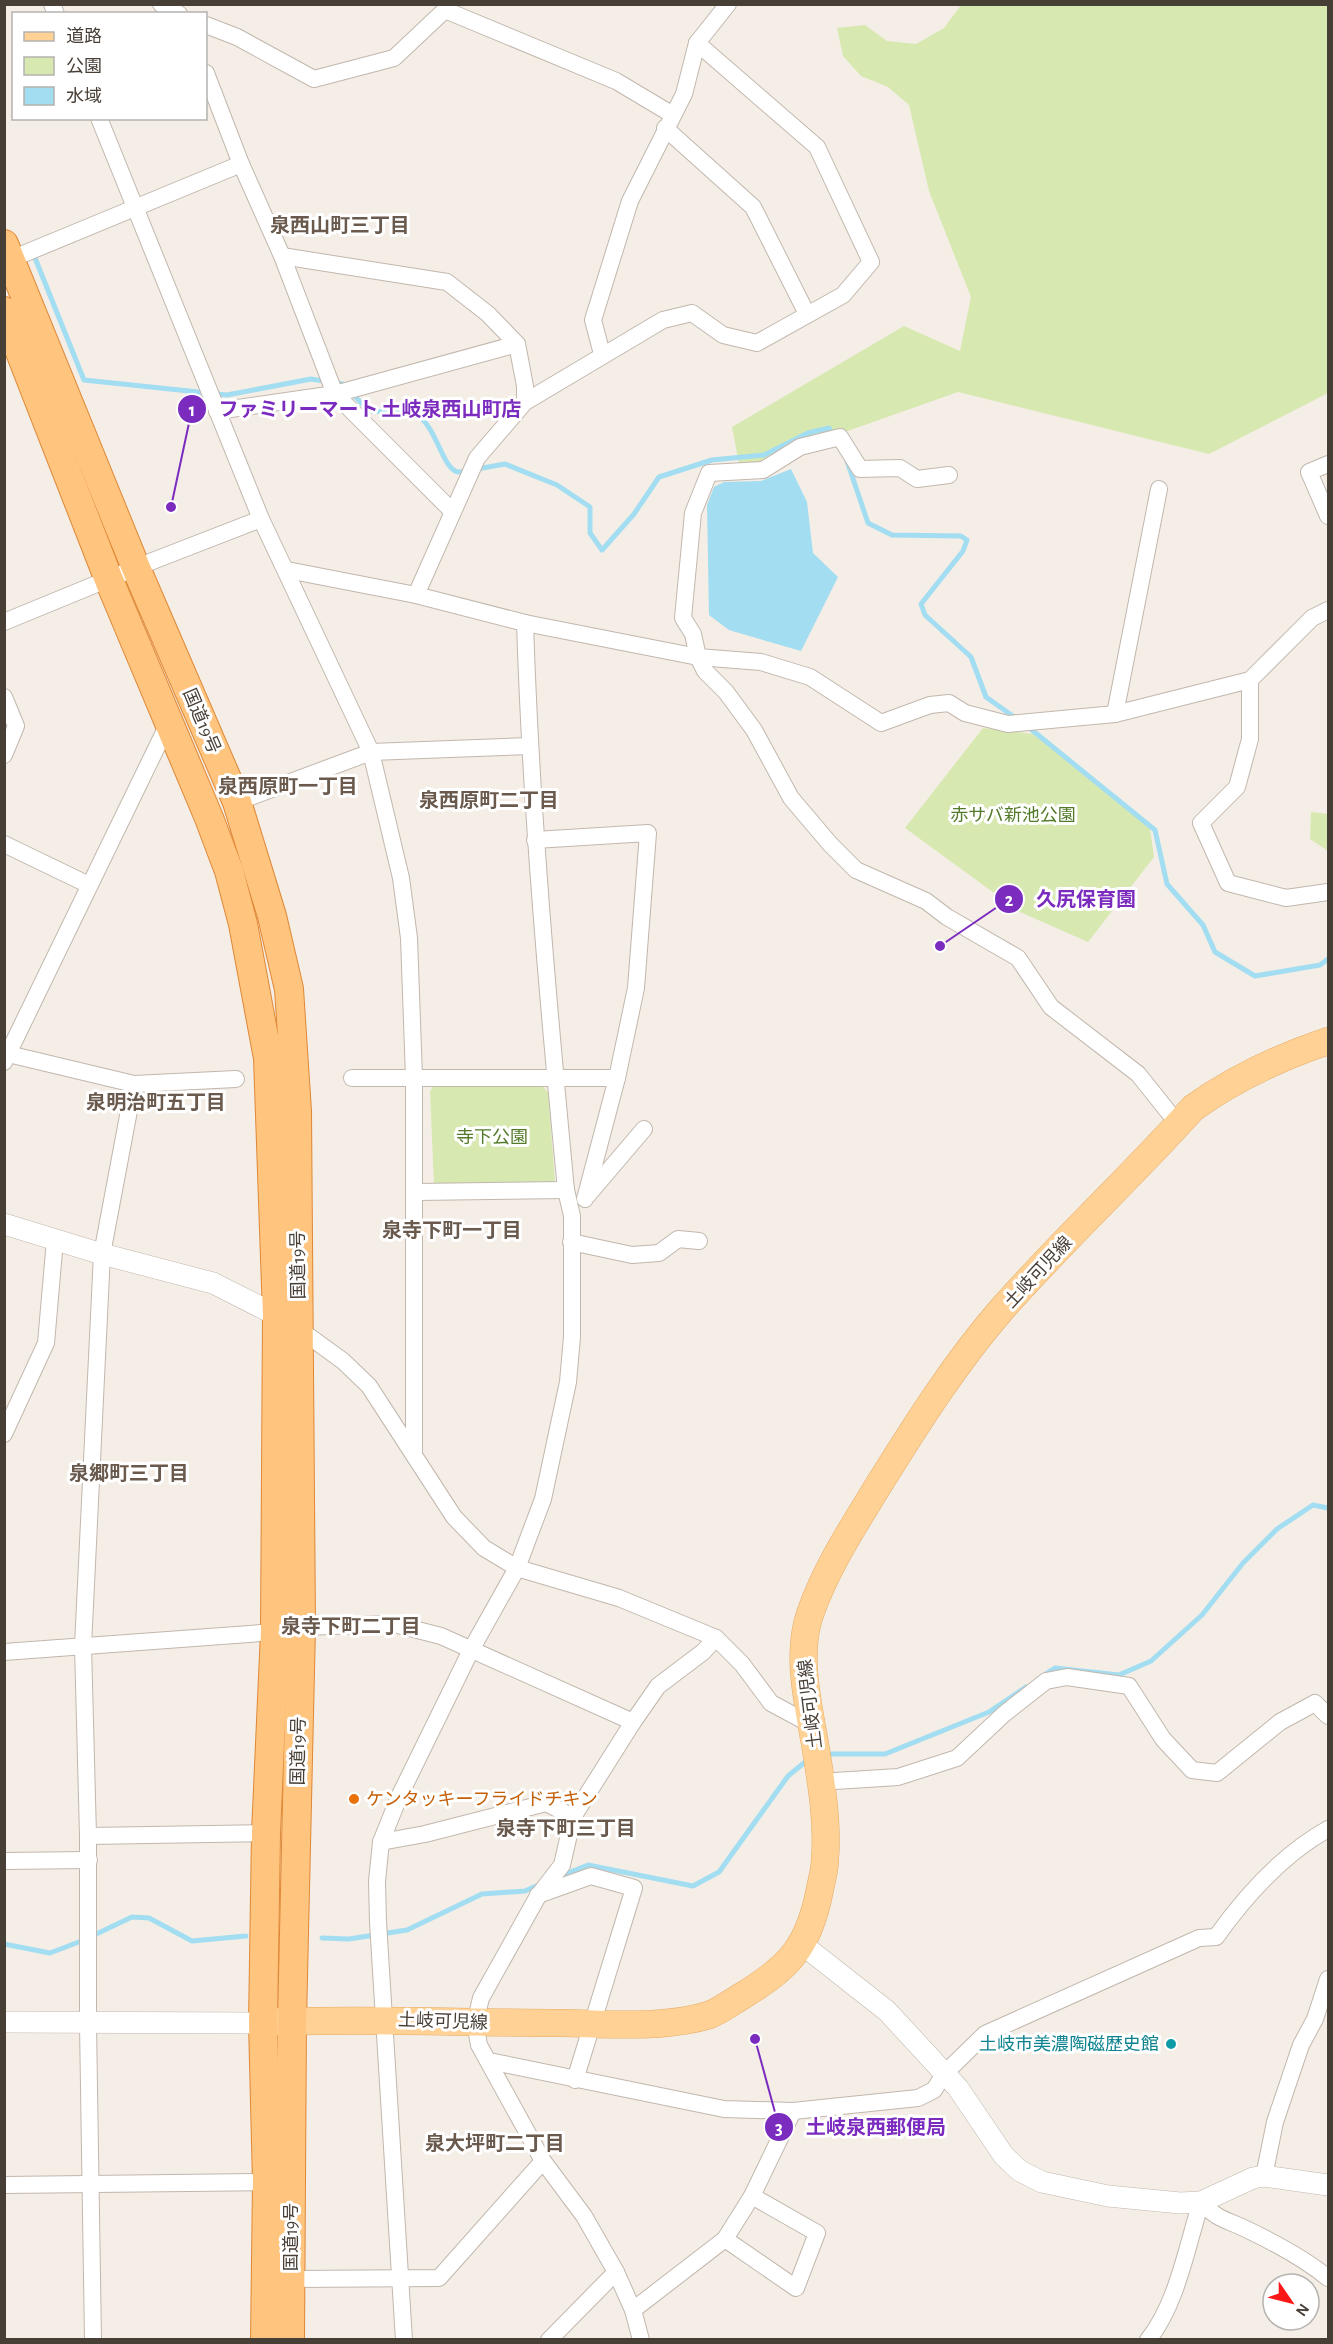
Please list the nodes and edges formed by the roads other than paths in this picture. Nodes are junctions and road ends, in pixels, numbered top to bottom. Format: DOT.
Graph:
graph roads {
  1 [pos="161,4"];
  2 [pos="728,4"];
  3 [pos="175,12"];
  4 [pos="207,25"];
  5 [pos="697,43"];
  6 [pos="207,76"];
  7 [pos="100,120"];
  8 [pos="669,122"];
  9 [pos="241,164"];
  10 [pos="136,207"];
  11 [pos="6,255"];
  12 [pos="282,256"];
  13 [pos="4,311"];
  14 [pos="807,314"];
  15 [pos="517,345"];
  16 [pos="602,354"];
  17 [pos="334,394"];
  18 [pos="525,402"];
  19 [pos="217,411"];
  20 [pos="1329,464"];
  21 [pos="949,475"];
  22 [pos="1159,489"];
  23 [pos="452,511"];
  24 [pos="1329,516"];
  25 [pos="261,519"];
  26 [pos="136,568"];
  27 [pos="286,570"];
  28 [pos="109,580"];
  29 [pos="416,595"];
  30 [pos="1329,610"];
  31 [pos="4,622"];
  32 [pos="525,623"];
  33 [pos="698,657"];
  34 [pos="1250,680"];
  35 [pos="4,697"];
  36 [pos="1115,714"];
  37 [pos="169,722"];
  38 [pos="529,746"];
  39 [pos="371,752"];
  40 [pos="4,755"];
  41 [pos="237,802"];
  42 [pos="535,840"];
  43 [pos="4,844"];
  44 [pos="89,885"];
  45 [pos="1329,892"];
  46 [pos="1329,1041"];
  47 [pos="6,1056"];
  48 [pos="414,1077"];
  49 [pos="555,1077"];
  50 [pos="352,1078"];
  51 [pos="617,1078"];
  52 [pos="236,1079"];
  53 [pos="134,1084"];
  54 [pos="1178,1124"];
  55 [pos="644,1129"];
  56 [pos="566,1190"];
  57 [pos="415,1192"];
  58 [pos="585,1200"];
  59 [pos="572,1216"];
  60 [pos="4,1224"];
  61 [pos="55,1240"];
  62 [pos="699,1241"];
  63 [pos="572,1242"];
  64 [pos="102,1254"];
  65 [pos="288,1322"];
  66 [pos="4,1434"];
  67 [pos="414,1455"];
  68 [pos="517,1568"];
  69 [pos="288,1629"];
  70 [pos="716,1638"];
  71 [pos="83,1646"];
  72 [pos="471,1650"];
  73 [pos="4,1652"];
  74 [pos="1329,1716"];
  75 [pos="633,1722"];
  76 [pos="812,1732"];
  77 [pos="819,1777"];
  78 [pos="573,1818"];
  79 [pos="1329,1829"];
  80 [pos="266,1833"];
  81 [pos="88,1836"];
  82 [pos="381,1842"];
  83 [pos="89,1860"];
  84 [pos="4,1861"];
  85 [pos="538,1896"];
  86 [pos="803,1945"];
  87 [pos="1329,1979"];
  88 [pos="384,2019"];
  89 [pos="292,2021"];
  90 [pos="4,2022"];
  91 [pos="263,2023"];
  92 [pos="475,2023"];
  93 [pos="88,2024"];
  94 [pos="592,2024"];
  95 [pos="489,2061"];
  96 [pos="944,2074"];
  97 [pos="575,2080"];
  98 [pos="793,2111"];
  99 [pos="543,2161"];
  100 [pos="1264,2176"];
  101 [pos="267,2182"];
  102 [pos="4,2185"];
  103 [pos="90,2185"];
  104 [pos="1329,2185"];
  105 [pos="752,2196"];
  106 [pos="1201,2202"];
  107 [pos="725,2239"];
  108 [pos="616,2272"];
  109 [pos="1329,2278"];
  110 [pos="291,2279"];
  111 [pos="400,2279"];
  112 [pos="633,2310"];
  113 [pos="93,2340"];
  114 [pos="265,2340"];
  115 [pos="290,2340"];
  116 [pos="404,2340"];
  117 [pos="549,2340"];
  118 [pos="641,2340"];
  119 [pos="1148,2340"];
  1 -- 3 [label="street"];
  2 -- 5 [label="street"];
  4 -- 8 [label="street"];
  5 -- 8 [label="street"];
  5 -- 14 [label="street"];
  6 -- 9 [label="street"];
  7 -- 10 [label="street"];
  8 -- 14 [label="street"];
  8 -- 16 [label="street"];
  9 -- 10 [label="street"];
  9 -- 12 [label="street"];
  10 -- 11 [label="street"];
  10 -- 19 [label="street"];
  11 -- 26 [label="highway, 国道19号"];
  12 -- 15 [label="street"];
  12 -- 17 [label="street"];
  13 -- 28 [label="highway, 国道19号"];
  14 -- 16 [label="street"];
  15 -- 17 [label="street"];
  15 -- 18 [label="street"];
  16 -- 18 [label="street"];
  17 -- 19 [label="street"];
  17 -- 23 [label="street"];
  18 -- 23 [label="street"];
  19 -- 25 [label="street"];
  20 -- 24 [label="street"];
  21 -- 33 [label="street"];
  22 -- 36 [label="street"];
  23 -- 29 [label="street"];
  25 -- 26 [label="street"];
  25 -- 27 [label="street"];
  26 -- 28 [label="street"];
  26 -- 41 [label="highway, 国道19号"];
  27 -- 29 [label="street"];
  27 -- 39 [label="street"];
  28 -- 31 [label="street"];
  28 -- 37 [label="highway, 国道19号"];
  29 -- 32 [label="street"];
  30 -- 34 [label="street"];
  32 -- 33 [label="street"];
  32 -- 38 [label="street"];
  33 -- 36 [label="street"];
  33 -- 54 [label="street"];
  34 -- 36 [label="street"];
  34 -- 45 [label="street"];
  35 -- 40 [label="street"];
  37 -- 44 [label="street"];
  37 -- 65 [label="highway, 国道19号"];
  38 -- 39 [label="street"];
  38 -- 42 [label="street"];
  39 -- 41 [label="street"];
  39 -- 48 [label="street"];
  41 -- 65 [label="highway, 国道19号"];
  42 -- 49 [label="street"];
  42 -- 51 [label="street"];
  43 -- 44 [label="street"];
  44 -- 47 [label="street"];
  46 -- 54 [label="main road, 土岐可児線"];
  47 -- 53 [label="street"];
  48 -- 49 [label="street"];
  48 -- 50 [label="street"];
  48 -- 57 [label="street"];
  49 -- 51 [label="street"];
  49 -- 56 [label="street"];
  51 -- 58 [label="street"];
  52 -- 53 [label="street"];
  53 -- 64 [label="street"];
  54 -- 76 [label="main road, 土岐可児線"];
  55 -- 58 [label="street"];
  56 -- 57 [label="street"];
  56 -- 59 [label="street"];
  57 -- 67 [label="street"];
  58 -- 59 [label="street"];
  59 -- 63 [label="street"];
  60 -- 61 [label="street"];
  61 -- 64 [label="street"];
  61 -- 66 [label="street"];
  62 -- 63 [label="street"];
  63 -- 68 [label="street"];
  64 -- 65 [label="street"];
  64 -- 71 [label="street"];
  65 -- 67 [label="street"];
  65 -- 69 [label="highway, 国道19号"];
  67 -- 68 [label="street"];
  68 -- 70 [label="street"];
  68 -- 72 [label="street"];
  69 -- 71 [label="street"];
  69 -- 72 [label="street"];
  69 -- 80 [label="highway, 国道19号"];
  69 -- 89 [label="highway, 国道19号"];
  70 -- 75 [label="street"];
  70 -- 76 [label="street"];
  71 -- 73 [label="street"];
  71 -- 81 [label="street"];
  72 -- 75 [label="street"];
  72 -- 82 [label="street"];
  74 -- 77 [label="street"];
  75 -- 78 [label="street"];
  76 -- 77 [label="main road, 土岐可児線"];
  77 -- 86 [label="main road, 土岐可児線"];
  78 -- 82 [label="street"];
  78 -- 85 [label="street"];
  79 -- 96 [label="street"];
  80 -- 81 [label="street"];
  80 -- 91 [label="highway, 国道19号"];
  81 -- 83 [label="street"];
  82 -- 88 [label="street"];
  83 -- 84 [label="street"];
  83 -- 93 [label="street"];
  85 -- 92 [label="street"];
  85 -- 94 [label="street"];
  86 -- 94 [label="main road, 土岐可児線"];
  86 -- 96 [label="street"];
  87 -- 100 [label="street"];
  88 -- 89 [label="main road, 土岐可児線"];
  88 -- 92 [label="main road, 土岐可児線"];
  88 -- 111 [label="street"];
  89 -- 91 [label="main road, 土岐可児線"];
  89 -- 110 [label="highway, 国道19号"];
  90 -- 93 [label="street"];
  91 -- 93 [label="street"];
  91 -- 101 [label="highway, 国道19号"];
  92 -- 94 [label="main road, 土岐可児線"];
  92 -- 95 [label="street"];
  93 -- 103 [label="street"];
  94 -- 97 [label="street"];
  95 -- 97 [label="street"];
  95 -- 99 [label="street"];
  96 -- 98 [label="street"];
  96 -- 106 [label="street"];
  97 -- 98 [label="street"];
  98 -- 105 [label="street"];
  99 -- 108 [label="street"];
  99 -- 111 [label="street"];
  100 -- 104 [label="street"];
  100 -- 106 [label="street"];
  101 -- 103 [label="street"];
  101 -- 114 [label="highway, 国道19号"];
  102 -- 103 [label="street"];
  103 -- 113 [label="street"];
  105 -- 107 [label="street"];
  105 -- 107 [label="street"];
  106 -- 109 [label="street"];
  106 -- 119 [label="street"];
  107 -- 112 [label="street"];
  108 -- 112 [label="street"];
  108 -- 117 [label="street"];
  110 -- 111 [label="street"];
  110 -- 115 [label="highway, 国道19号"];
  111 -- 116 [label="street"];
  112 -- 118 [label="street"];
}
